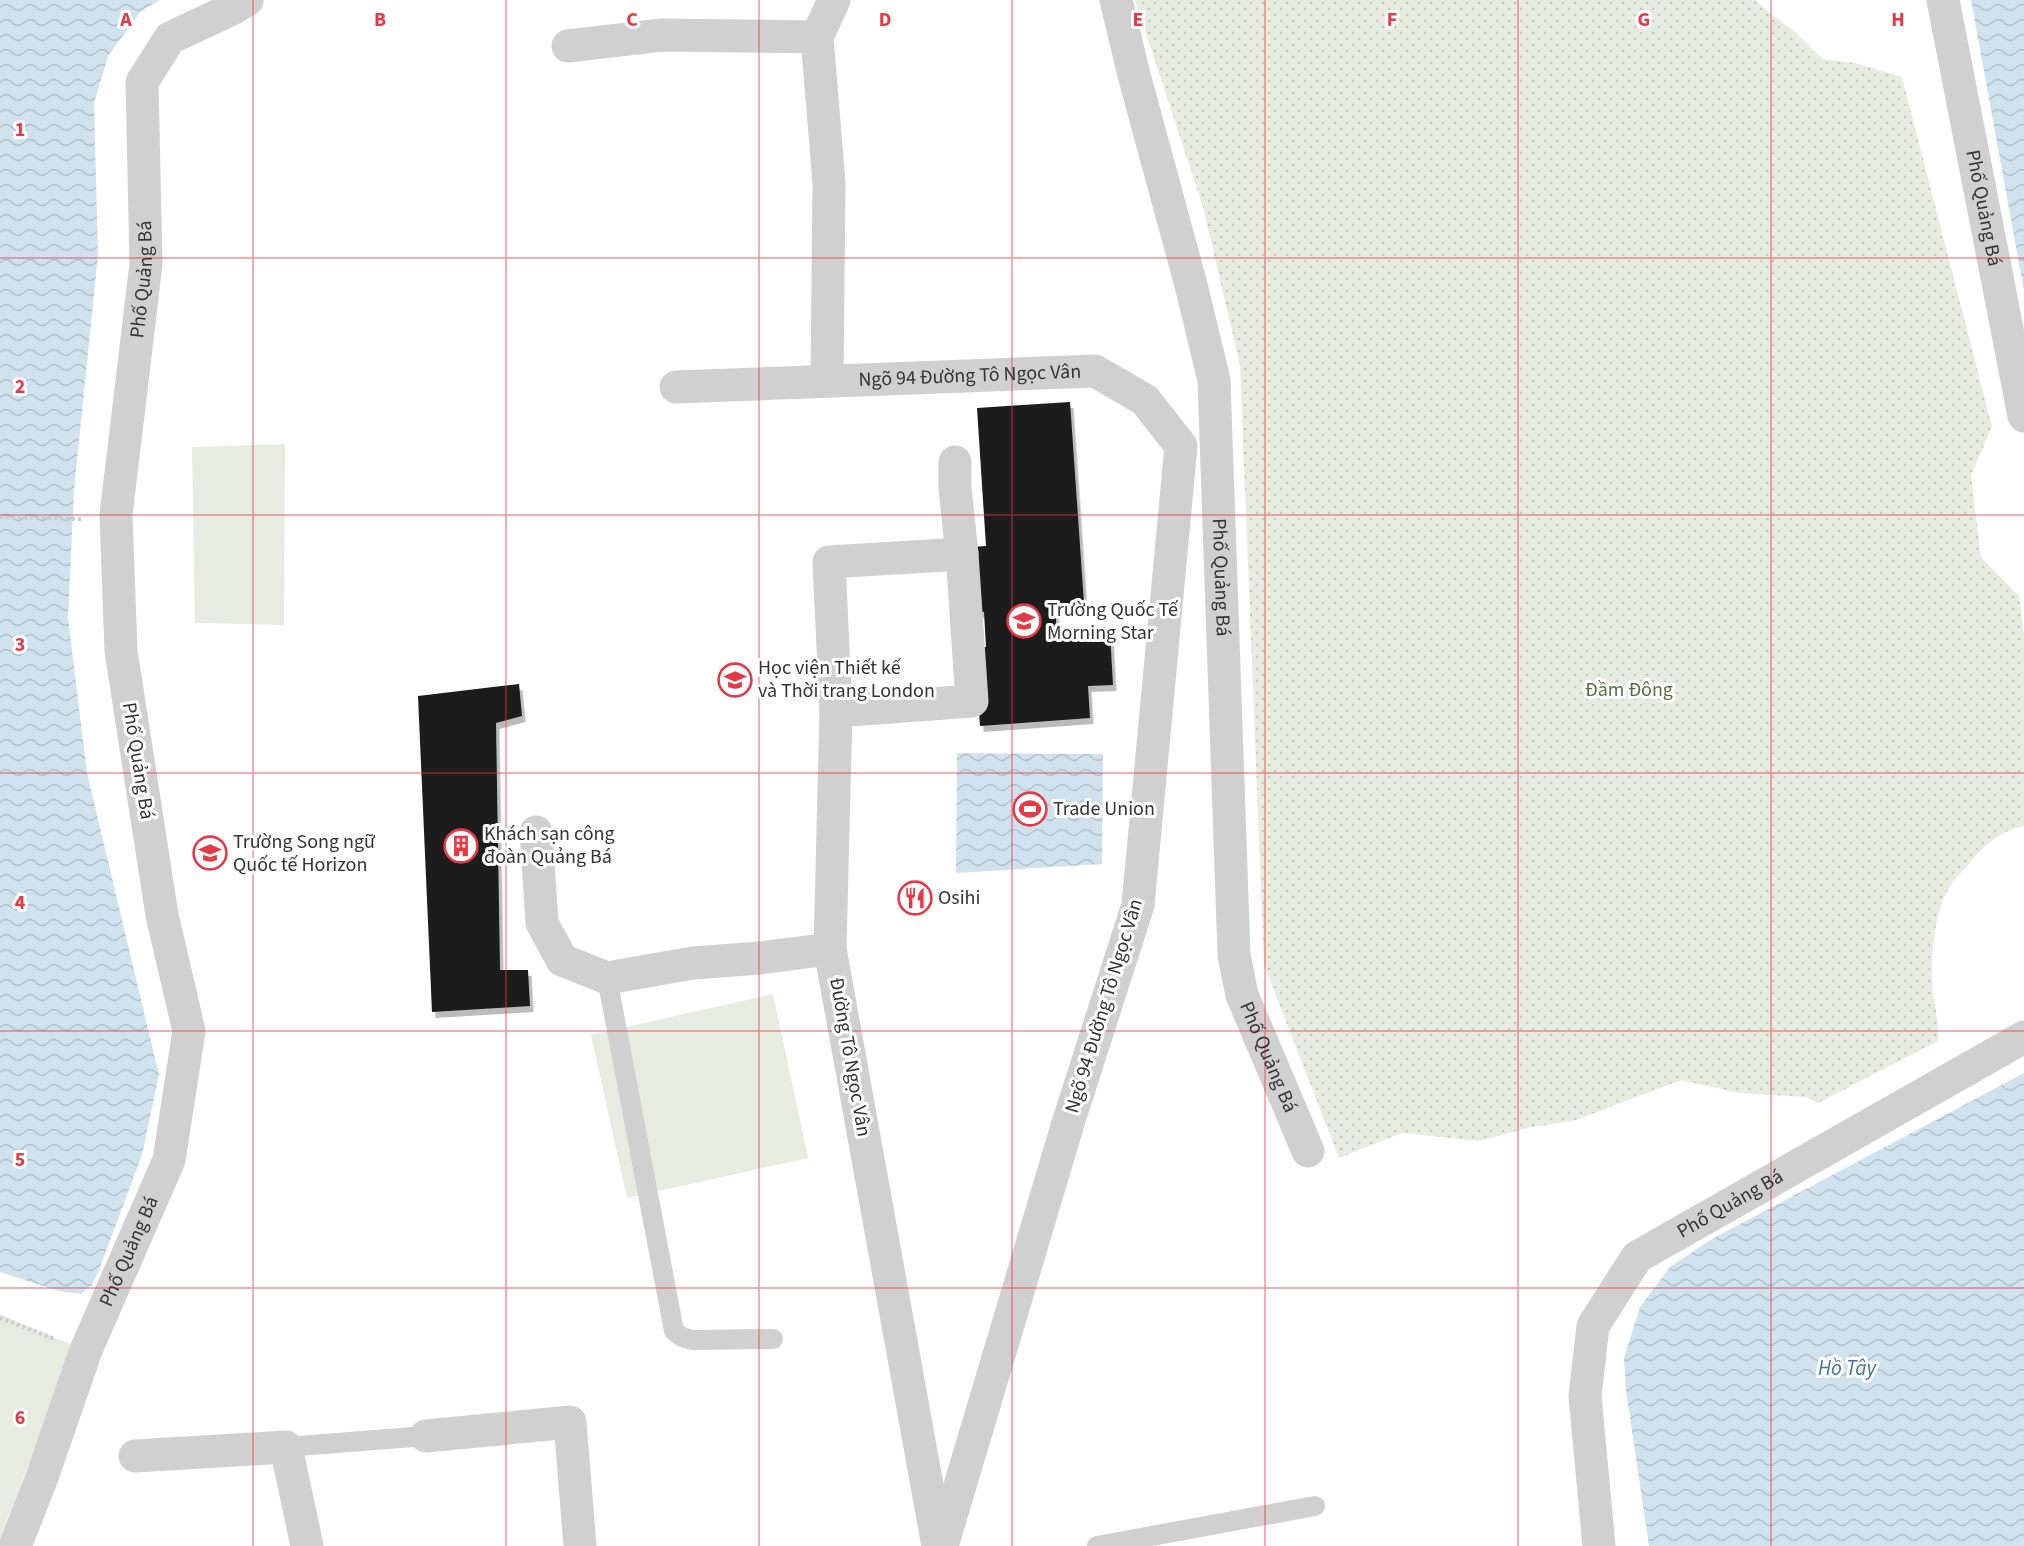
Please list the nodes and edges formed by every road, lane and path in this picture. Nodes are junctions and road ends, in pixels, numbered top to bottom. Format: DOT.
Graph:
graph roads {
  1 [pos="247,0"];
  2 [pos="834,0"];
  3 [pos="1116,0"];
  4 [pos="1943,0"];
  5 [pos="817,37"];
  6 [pos="568,46"];
  7 [pos="827,381"];
  8 [pos="676,387"];
  9 [pos="2024,416"];
  10 [pos="955,462"];
  11 [pos="0,517"];
  12 [pos="91,520"];
  13 [pos="962,554"];
  14 [pos="836,711"];
  15 [pos="536,832"];
  16 [pos="830,950"];
  17 [pos="607,978"];
  18 [pos="2024,1037"];
  19 [pos="1308,1151"];
  20 [pos="0,1318"];
  21 [pos="773,1339"];
  22 [pos="86,1350"];
  23 [pos="426,1436"];
  24 [pos="286,1447"];
  25 [pos="135,1456"];
  26 [pos="1315,1506"];
  27 [pos="15,1546"];
  28 [pos="307,1546"];
  29 [pos="580,1546"];
  30 [pos="940,1546"];
  31 [pos="1097,1546"];
  32 [pos="1599,1546"];
  1 -- 22 [label="street, Phố Quảng Bá"];
  2 -- 5 [label="street"];
  3 -- 19 [label="street, Phố Quảng Bá"];
  4 -- 9 [label="street, Phố Quảng Bá"];
  5 -- 6 [label="street"];
  5 -- 7 [label="street"];
  7 -- 8 [label="street, Ngõ 94 Đường Tô Ngọc Vân"];
  7 -- 30 [label="street, Ngõ 94 Đường Tô Ngọc Vân"];
  10 -- 13 [label="street"];
  11 -- 12 [label="path"];
  13 -- 14 [label="street, Đường Tô Ngọc Vân"];
  13 -- 14 [label="street"];
  14 -- 16 [label="street, Đường Tô Ngọc Vân"];
  15 -- 17 [label="street"];
  16 -- 17 [label="street"];
  16 -- 30 [label="street, Đường Tô Ngọc Vân"];
  17 -- 21 [label="lane"];
  18 -- 32 [label="street, Phố Quảng Bá"];
  20 -- 22 [label="path"];
  22 -- 27 [label="street, Phố Quảng Bá"];
  23 -- 24 [label="lane"];
  23 -- 29 [label="street"];
  24 -- 25 [label="street"];
  24 -- 28 [label="street"];
  26 -- 31 [label="lane"];
}
